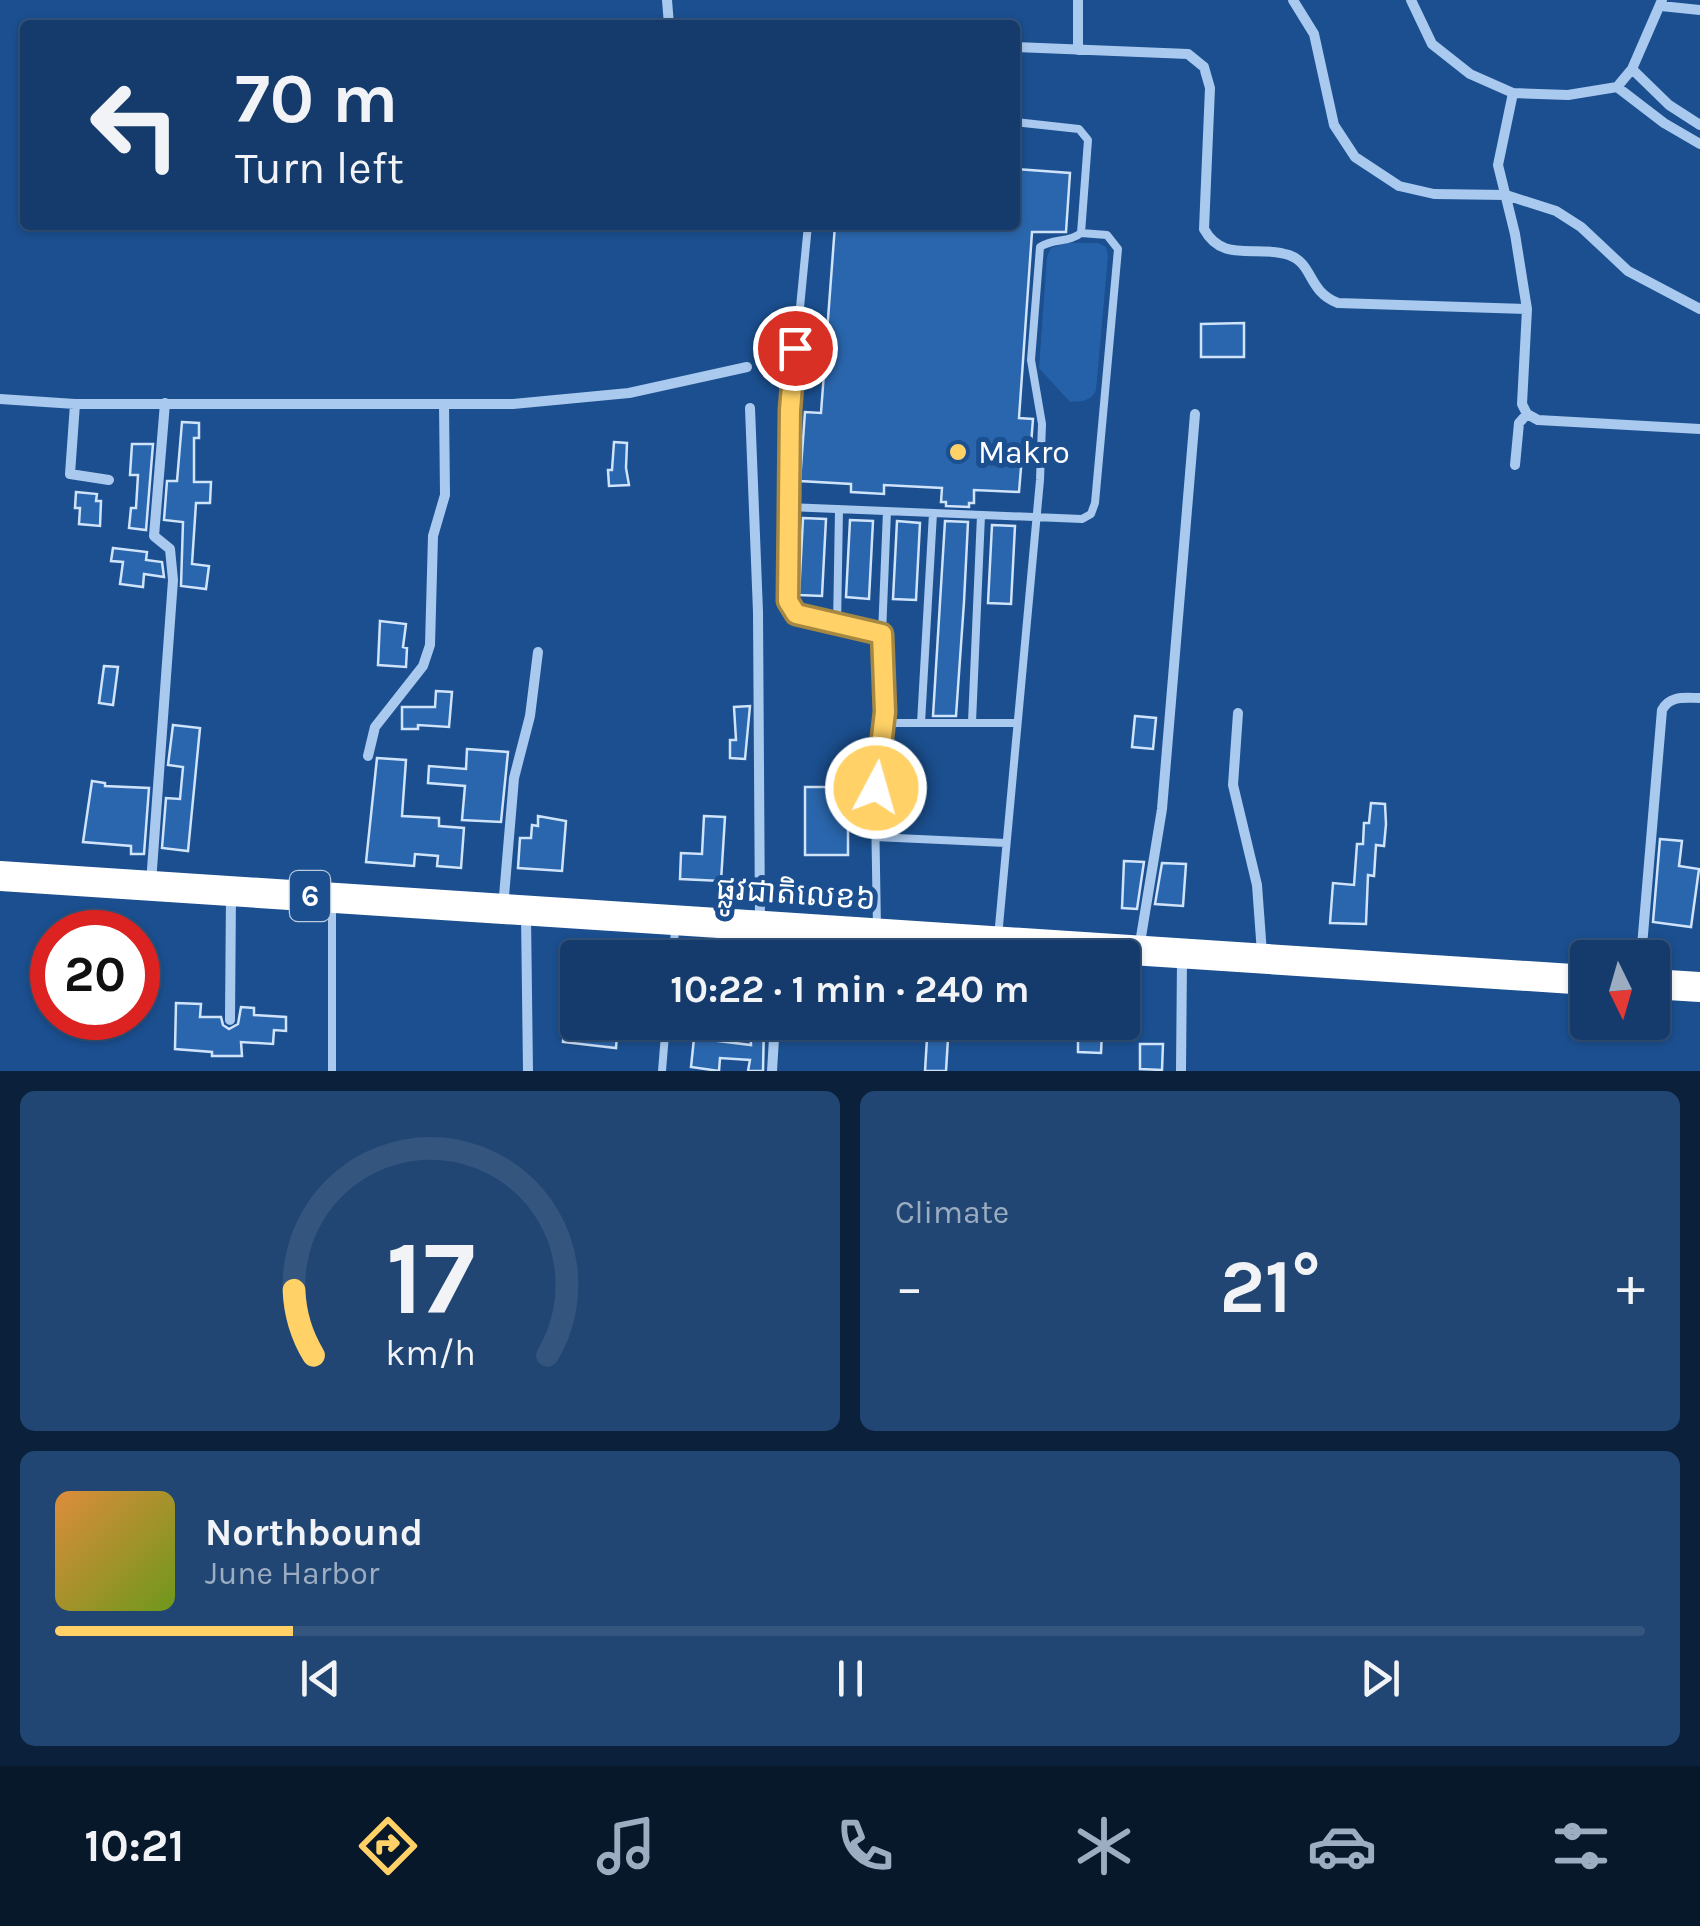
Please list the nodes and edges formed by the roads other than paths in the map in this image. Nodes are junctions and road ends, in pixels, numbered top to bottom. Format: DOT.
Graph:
graph roads {
  1 [pos="1078,0"];
  2 [pos="1293,0"];
  3 [pos="1411,0"];
  4 [pos="1662,3"];
  5 [pos="1700,10"];
  6 [pos="1020,48"];
  7 [pos="1078,50"];
  8 [pos="1632,69"];
  9 [pos="1617,87"];
  10 [pos="1513,93"];
  11 [pos="1020,122"];
  12 [pos="1700,125"];
  13 [pos="1700,144"];
  14 [pos="1506,195"];
  15 [pos="808,230"];
  16 [pos="1081,233"];
  17 [pos="1526,309"];
  18 [pos="1700,310"];
  19 [pos="747,367"];
  20 [pos="0,399"];
  21 [pos="165,403"];
  22 [pos="75,404"];
  23 [pos="444,404"];
  24 [pos="750,408"];
  25 [pos="1195,414"];
  26 [pos="1527,414"];
  27 [pos="1700,429"];
  28 [pos="1515,465"];
  29 [pos="109,480"];
  30 [pos="788,507"];
  31 [pos="839,509"];
  32 [pos="887,511"];
  33 [pos="933,513"];
  34 [pos="982,515"];
  35 [pos="1036,517"];
  36 [pos="837,626"];
  37 [pos="882,634"];
  38 [pos="538,652"];
  39 [pos="1700,698"];
  40 [pos="1238,713"];
  41 [pos="972,722"];
  42 [pos="922,723"];
  43 [pos="1018,723"];
  44 [pos="883,724"];
  45 [pos="368,756"];
  46 [pos="875,837"];
  47 [pos="1006,843"];
  48 [pos="0,876"];
  49 [pos="151,886"];
  50 [pos="231,892"];
  51 [pos="332,898"];
  52 [pos="514,909"];
  53 [pos="676,920"];
  54 [pos="771,926"];
  55 [pos="876,933"];
  56 [pos="674,940"];
  57 [pos="774,940"];
  58 [pos="983,940"];
  59 [pos="998,940"];
  60 [pos="1643,940"];
  61 [pos="1140,944"];
  62 [pos="1140,950"];
  63 [pos="1182,953"];
  64 [pos="1262,958"];
  65 [pos="1570,979"];
  66 [pos="1670,985"];
  67 [pos="1700,987"];
  68 [pos="230,1020"];
  69 [pos="665,1040"];
  70 [pos="774,1040"];
  71 [pos="332,1071"];
  72 [pos="528,1071"];
  73 [pos="662,1071"];
  74 [pos="772,1071"];
  75 [pos="1181,1071"];
  1 -- 7 [label="street"];
  2 -- 14 [label="street"];
  3 -- 10 [label="street"];
  4 -- 5 [label="street"];
  4 -- 8 [label="street"];
  6 -- 7 [label="street"];
  7 -- 17 [label="street"];
  8 -- 9 [label="street"];
  8 -- 12 [label="street"];
  9 -- 10 [label="street"];
  9 -- 13 [label="street"];
  10 -- 14 [label="street"];
  11 -- 16 [label="lane"];
  14 -- 17 [label="street"];
  14 -- 18 [label="street"];
  15 -- 30 [label="lane"];
  16 -- 35 [label="lane"];
  16 -- 35 [label="lane"];
  17 -- 26 [label="street"];
  19 -- 23 [label="street"];
  20 -- 22 [label="street"];
  21 -- 22 [label="street"];
  21 -- 23 [label="street"];
  21 -- 49 [label="street"];
  22 -- 29 [label="street"];
  23 -- 45 [label="street"];
  24 -- 54 [label="street"];
  25 -- 61 [label="street"];
  26 -- 27 [label="street"];
  26 -- 28 [label="street"];
  30 -- 31 [label="lane"];
  30 -- 36 [label="lane"];
  31 -- 32 [label="lane"];
  31 -- 36 [label="lane"];
  32 -- 33 [label="lane"];
  32 -- 37 [label="lane"];
  33 -- 34 [label="lane"];
  33 -- 42 [label="lane"];
  34 -- 35 [label="lane"];
  34 -- 41 [label="lane"];
  35 -- 43 [label="lane"];
  36 -- 37 [label="lane"];
  37 -- 44 [label="lane"];
  38 -- 52 [label="street"];
  39 -- 60 [label="street"];
  40 -- 64 [label="street"];
  41 -- 42 [label="lane"];
  41 -- 43 [label="lane"];
  42 -- 44 [label="lane"];
  43 -- 47 [label="lane"];
  44 -- 46 [label="lane"];
  46 -- 47 [label="lane"];
  46 -- 55 [label="lane"];
  47 -- 59 [label="lane"];
  48 -- 49 [label="highway, ផ្លូវជាតិលេខ៦ / 6"];
  49 -- 50 [label="highway, ផ្លូវជាតិលេខ៦ / 6"];
  50 -- 51 [label="highway, ផ្លូវជាតិលេខ៦ / 6"];
  50 -- 68 [label="street"];
  51 -- 52 [label="highway, ផ្លូវជាតិលេខ៦ / 6"];
  51 -- 71 [label="lane"];
  52 -- 53 [label="highway, ផ្លូវជាតិលេខ៦ / 6"];
  52 -- 72 [label="street"];
  53 -- 54 [label="highway, ផ្លូវជាតិលេខ៦ / 6"];
  53 -- 56 [label="lane"];
  54 -- 55 [label="highway, ផ្លូវជាតិលេខ៦ / 6"];
  54 -- 57 [label="street"];
  55 -- 58 [label="highway, ផ្លូវជាតិលេខ៦ / 6"];
  62 -- 63 [label="highway, ផ្លូវជាតិលេខ៦ / 6"];
  63 -- 64 [label="highway, ផ្លូវជាតិលេខ៦ / 6"];
  63 -- 75 [label="street"];
  64 -- 65 [label="highway, ផ្លូវជាតិលេខ៦ / 6"];
  66 -- 67 [label="highway"];
  69 -- 73 [label="lane"];
  70 -- 74 [label="street"];
}
